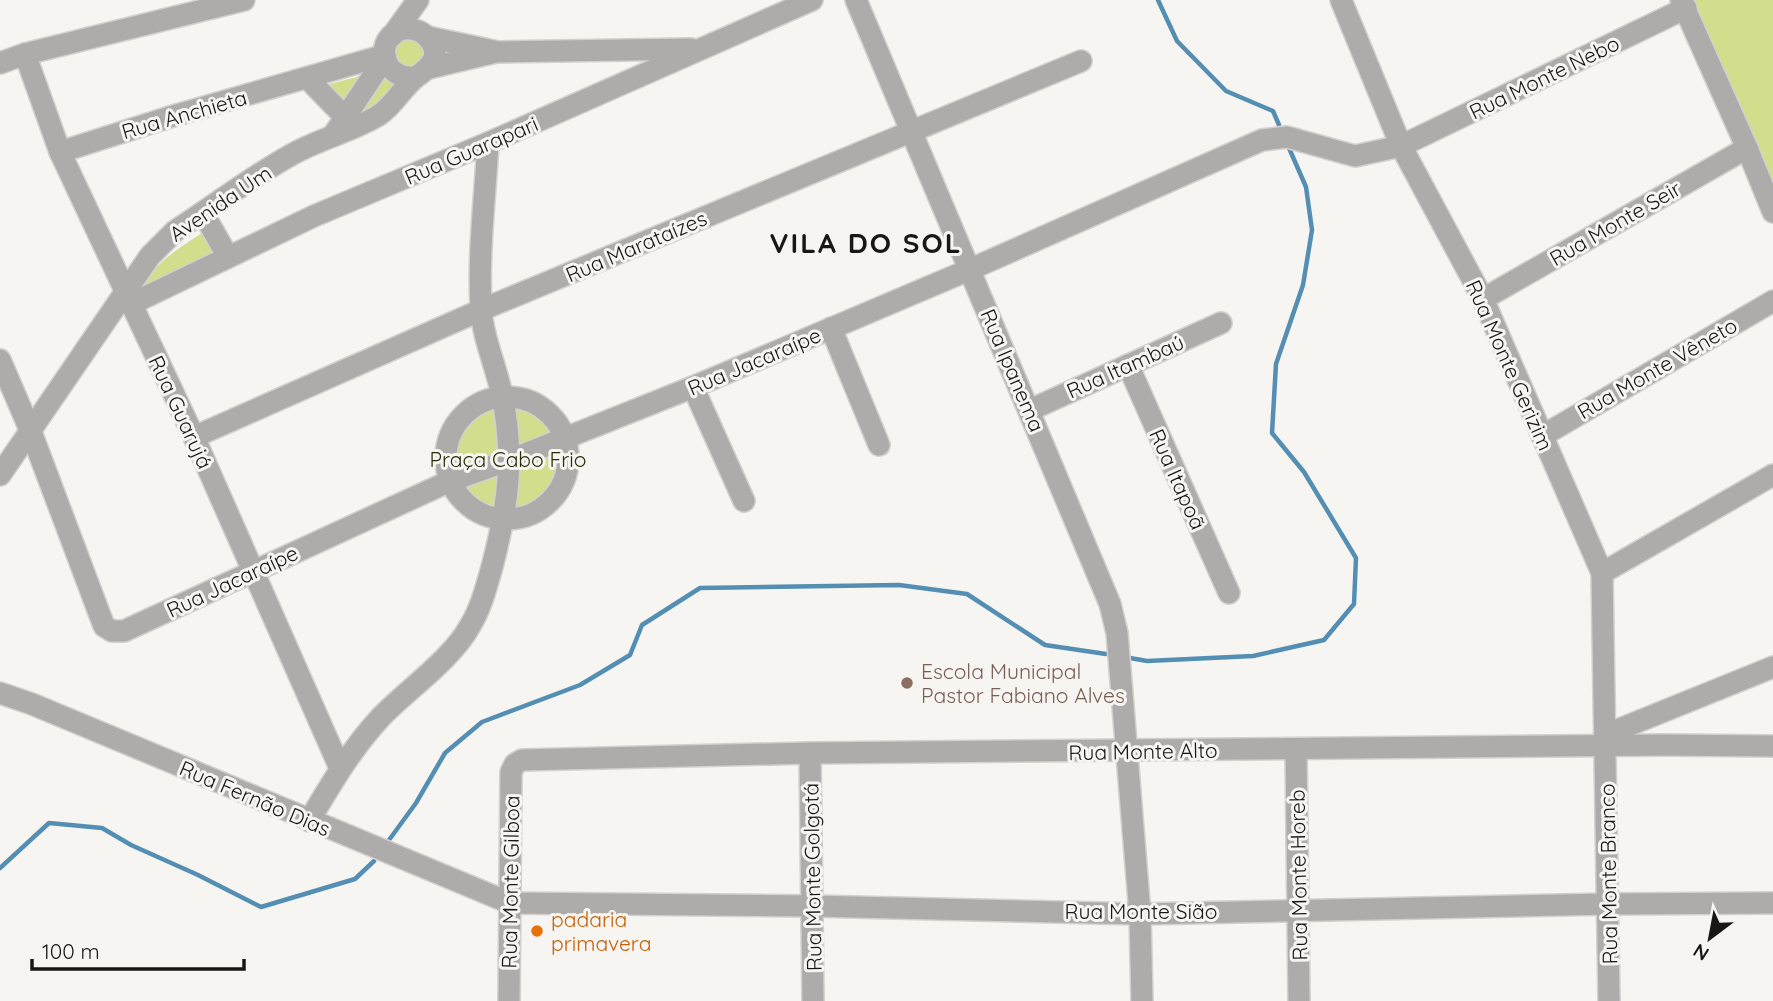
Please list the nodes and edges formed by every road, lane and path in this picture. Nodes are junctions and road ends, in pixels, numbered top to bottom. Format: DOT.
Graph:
graph roads {
  1 [pos="244,0"];
  2 [pos="418,0"];
  3 [pos="426,0"];
  4 [pos="812,0"];
  5 [pos="856,0"];
  6 [pos="1347,2"];
  7 [pos="1684,4"];
  8 [pos="424,34"];
  9 [pos="701,49"];
  10 [pos="387,50"];
  11 [pos="496,52"];
  12 [pos="25,54"];
  13 [pos="1081,61"];
  14 [pos="0,63"];
  15 [pos="422,73"];
  16 [pos="308,79"];
  17 [pos="346,125"];
  18 [pos="912,130"];
  19 [pos="488,144"];
  20 [pos="1401,146"];
  21 [pos="1748,148"];
  22 [pos="60,152"];
  23 [pos="1773,212"];
  24 [pos="203,213"];
  25 [pos="228,257"];
  26 [pos="971,270"];
  27 [pos="129,299"];
  28 [pos="1483,299"];
  29 [pos="1773,300"];
  30 [pos="481,310"];
  31 [pos="1221,323"];
  32 [pos="831,328"];
  33 [pos="0,360"];
  34 [pos="1128,365"];
  35 [pos="693,387"];
  36 [pos="502,397"];
  37 [pos="1030,410"];
  38 [pos="31,432"];
  39 [pos="1542,436"];
  40 [pos="194,437"];
  41 [pos="565,437"];
  42 [pos="879,445"];
  43 [pos="510,460"];
  44 [pos="0,475"];
  45 [pos="1773,475"];
  46 [pos="450,481"];
  47 [pos="744,501"];
  48 [pos="505,519"];
  49 [pos="252,572"];
  50 [pos="1602,573"];
  51 [pos="1229,593"];
  52 [pos="1773,667"];
  53 [pos="0,693"];
  54 [pos="1605,741"];
  55 [pos="1773,747"];
  56 [pos="1296,749"];
  57 [pos="1126,751"];
  58 [pos="810,753"];
  59 [pos="515,764"];
  60 [pos="340,768"];
  61 [pos="309,821"];
  62 [pos="509,903"];
  63 [pos="1773,903"];
  64 [pos="1609,904"];
  65 [pos="813,906"];
  66 [pos="1300,909"];
  67 [pos="1140,914"];
  68 [pos="509,1001"];
  69 [pos="813,1001"];
  70 [pos="1142,1001"];
  71 [pos="1299,1001"];
  72 [pos="1609,1001"];
  1 -- 12 [label="street"];
  2 -- 10 [label="street"];
  3 -- 8 [label="street"];
  4 -- 9 [label="street, Rua Guarapari"];
  5 -- 18 [label="street, Rua Ipanema"];
  6 -- 20 [label="street, Rua Monte Gerizim"];
  7 -- 20 [label="street, Rua Monte Nebo"];
  7 -- 21 [label="street"];
  8 -- 10 [label="street"];
  8 -- 11 [label="street"];
  8 -- 15 [label="street"];
  9 -- 11 [label="street"];
  9 -- 19 [label="street, Rua Guarapari"];
  10 -- 15 [label="street"];
  10 -- 16 [label="street, Rua Anchieta"];
  10 -- 17 [label="street"];
  11 -- 15 [label="street"];
  12 -- 14 [label="street"];
  12 -- 22 [label="street, Rua Guarujá"];
  13 -- 18 [label="street, Rua Marataízes"];
  15 -- 17 [label="street, Avenida Um"];
  16 -- 17 [label="street"];
  16 -- 22 [label="street, Rua Anchieta"];
  17 -- 24 [label="street, Avenida Um"];
  18 -- 26 [label="street, Rua Ipanema"];
  18 -- 30 [label="street, Rua Marataízes"];
  19 -- 25 [label="street, Rua Guarapari"];
  19 -- 30 [label="street"];
  20 -- 26 [label="street, Rua Jacaraípe"];
  20 -- 28 [label="street, Rua Monte Gerizim"];
  21 -- 23 [label="street"];
  21 -- 28 [label="street, Rua Monte Seir"];
  22 -- 27 [label="street, Rua Guarujá"];
  24 -- 25 [label="street"];
  24 -- 27 [label="street, Avenida Um"];
  25 -- 27 [label="street, Rua Guarapari"];
  26 -- 32 [label="street, Rua Jacaraípe"];
  26 -- 37 [label="street, Rua Ipanema"];
  27 -- 38 [label="street, Avenida Um"];
  27 -- 40 [label="street, Rua Guarujá"];
  28 -- 39 [label="street, Rua Monte Gerizim"];
  29 -- 39 [label="street, Rua Monte Vêneto"];
  30 -- 36 [label="street"];
  30 -- 40 [label="street, Rua Marataízes"];
  31 -- 34 [label="street, Rua Itambaú"];
  32 -- 35 [label="street, Rua Jacaraípe"];
  32 -- 42 [label="street"];
  33 -- 38 [label="street"];
  34 -- 37 [label="street, Rua Itambaú"];
  34 -- 51 [label="street, Rua Itapoã"];
  35 -- 41 [label="street, Rua Jacaraípe"];
  35 -- 47 [label="street"];
  36 -- 41 [label="street"];
  36 -- 43 [label="street"];
  36 -- 46 [label="street"];
  37 -- 57 [label="street, Rua Ipanema"];
  38 -- 44 [label="street, Avenida Um"];
  38 -- 49 [label="street, Rua Jacaraípe"];
  39 -- 50 [label="street, Rua Monte Gerizim"];
  40 -- 49 [label="street, Rua Guarujá"];
  41 -- 43 [label="street, Rua Jacaraípe"];
  41 -- 48 [label="street"];
  43 -- 46 [label="street, Rua Jacaraípe"];
  43 -- 48 [label="street"];
  45 -- 50 [label="street"];
  46 -- 48 [label="street"];
  46 -- 49 [label="street, Rua Jacaraípe"];
  48 -- 60 [label="street"];
  49 -- 60 [label="street, Rua Guarujá"];
  50 -- 54 [label="street, Rua Monte Gerizim"];
  52 -- 54 [label="street"];
  53 -- 61 [label="street, Rua Fernão Dias"];
  54 -- 55 [label="street, Rua Monte Alto"];
  54 -- 56 [label="street, Rua Monte Alto"];
  54 -- 64 [label="street, Rua Monte Branco"];
  56 -- 57 [label="street, Rua Monte Alto"];
  56 -- 66 [label="street, Rua Monte Horeb"];
  57 -- 58 [label="street, Rua Monte Alto"];
  57 -- 67 [label="street, Rua Ipanema"];
  58 -- 59 [label="street, Rua Monte Alto"];
  58 -- 65 [label="street, Rua Monte Golgotá"];
  59 -- 62 [label="street, Rua Monte Gilboa"];
  60 -- 61 [label="street"];
  61 -- 62 [label="street, Rua Fernão Dias"];
  62 -- 65 [label="street, Rua Monte Sião"];
  62 -- 68 [label="street, Rua Monte Gilboa"];
  63 -- 64 [label="street, Rua Monte Sião"];
  64 -- 66 [label="street, Rua Monte Sião"];
  64 -- 72 [label="street, Rua Monte Branco"];
  65 -- 67 [label="street, Rua Monte Sião"];
  65 -- 69 [label="street, Rua Monte Golgotá"];
  66 -- 67 [label="street, Rua Monte Sião"];
  66 -- 71 [label="street, Rua Monte Horeb"];
  67 -- 70 [label="street, Rua Ipanema"];
}
